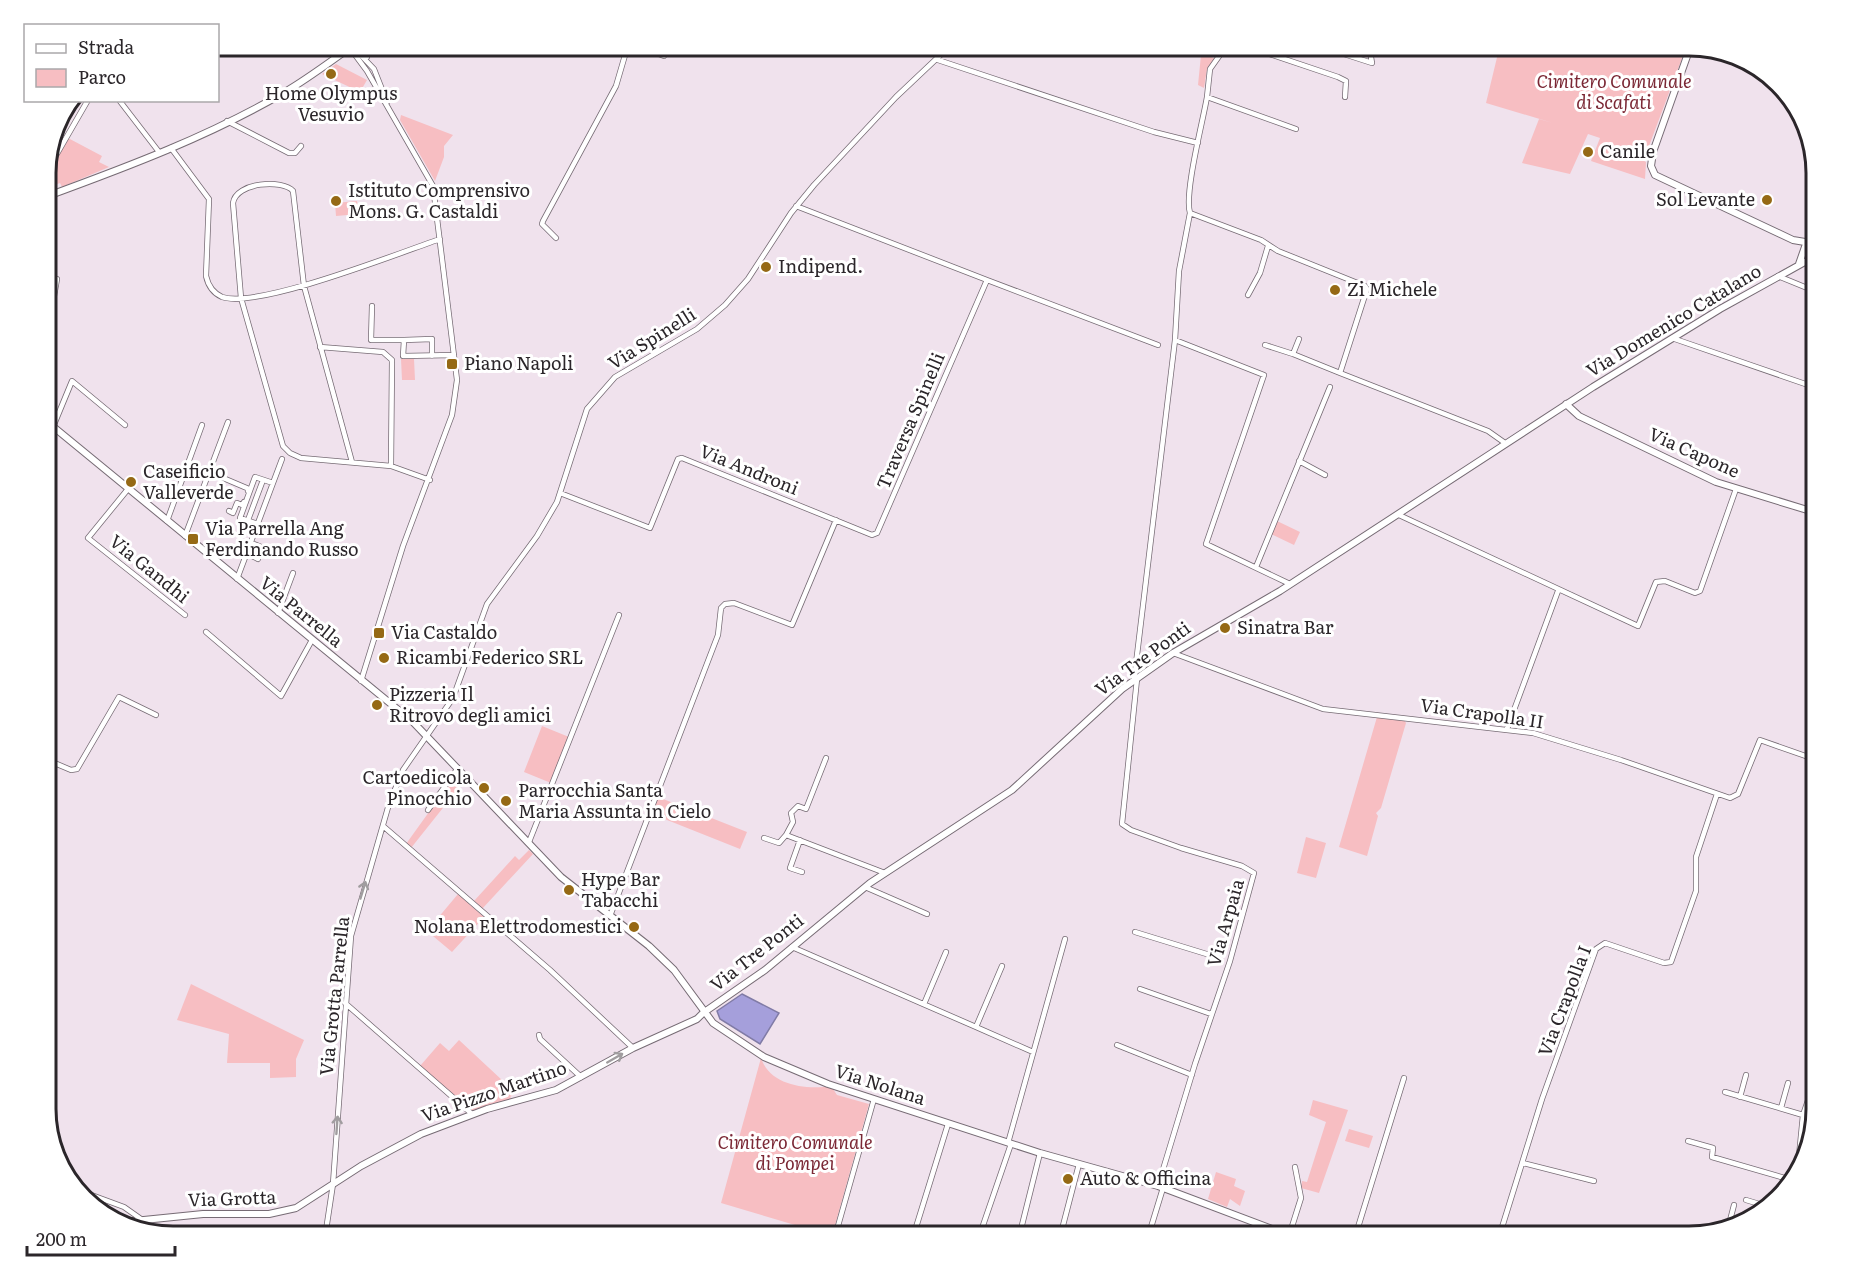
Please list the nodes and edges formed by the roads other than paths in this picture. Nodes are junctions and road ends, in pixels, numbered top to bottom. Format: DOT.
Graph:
graph roads {
  1 [pos="337,56"];
  2 [pos="358,56"];
  3 [pos="363,56"];
  4 [pos="366,56"];
  5 [pos="625,56"];
  6 [pos="941,56"];
  7 [pos="1219,56"];
  8 [pos="1276,56"];
  9 [pos="1350,56"];
  10 [pos="1371,56"];
  11 [pos="1687,56"];
  12 [pos="367,60"];
  13 [pos="938,60"];
  14 [pos="1207,97"];
  15 [pos="1346,97"];
  16 [pos="87,102"];
  17 [pos="121,102"];
  18 [pos="389,107"];
  19 [pos="227,121"];
  20 [pos="1296,129"];
  21 [pos="1198,143"];
  22 [pos="301,146"];
  23 [pos="171,147"];
  24 [pos="159,152"];
  25 [pos="58,153"];
  26 [pos="56,193"];
  27 [pos="796,206"];
  28 [pos="1190,213"];
  29 [pos="556,238"];
  30 [pos="440,239"];
  31 [pos="1793,240"];
  32 [pos="1268,246"];
  33 [pos="1806,246"];
  34 [pos="1806,246"];
  35 [pos="1806,252"];
  36 [pos="1803,253"];
  37 [pos="1806,257"];
  38 [pos="1798,264"];
  39 [pos="1778,276"];
  40 [pos="987,280"];
  41 [pos="304,286"];
  42 [pos="1806,287"];
  43 [pos="1248,295"];
  44 [pos="241,298"];
  45 [pos="372,306"];
  46 [pos="1672,338"];
  47 [pos="1299,339"];
  48 [pos="404,340"];
  49 [pos="1175,340"];
  50 [pos="1158,345"];
  51 [pos="1265,345"];
  52 [pos="320,347"];
  53 [pos="1293,354"];
  54 [pos="454,355"];
  55 [pos="432,356"];
  56 [pos="1340,373"];
  57 [pos="1806,384"];
  58 [pos="1330,387"];
  59 [pos="1566,404"];
  60 [pos="56,420"];
  61 [pos="228,422"];
  62 [pos="124,425"];
  63 [pos="202,425"];
  64 [pos="56,429"];
  65 [pos="1505,443"];
  66 [pos="282,459"];
  67 [pos="1299,461"];
  68 [pos="352,462"];
  69 [pos="391,465"];
  70 [pos="209,472"];
  71 [pos="1325,475"];
  72 [pos="430,480"];
  73 [pos="273,483"];
  74 [pos="128,489"];
  75 [pos="1736,489"];
  76 [pos="560,493"];
  77 [pos="1806,510"];
  78 [pos="229,511"];
  79 [pos="1399,515"];
  80 [pos="836,520"];
  81 [pos="167,521"];
  82 [pos="258,524"];
  83 [pos="185,536"];
  84 [pos="272,551"];
  85 [pos="258,559"];
  86 [pos="1256,567"];
  87 [pos="292,573"];
  88 [pos="237,579"];
  89 [pos="1290,584"];
  90 [pos="1558,591"];
  91 [pos="278,612"];
  92 [pos="185,615"];
  93 [pos="619,615"];
  94 [pos="206,632"];
  95 [pos="312,640"];
  96 [pos="1173,653"];
  97 [pos="1136,680"];
  98 [pos="361,681"];
  99 [pos="156,715"];
  100 [pos="1507,729"];
  101 [pos="427,735"];
  102 [pos="1806,756"];
  103 [pos="826,758"];
  104 [pos="56,764"];
  105 [pos="458,768"];
  106 [pos="1717,794"];
  107 [pos="428,810"];
  108 [pos="382,826"];
  109 [pos="786,835"];
  110 [pos="764,838"];
  111 [pos="800,840"];
  112 [pos="529,842"];
  113 [pos="802,872"];
  114 [pos="885,873"];
  115 [pos="865,887"];
  116 [pos="927,914"];
  117 [pos="610,916"];
  118 [pos="1135,932"];
  119 [pos="1065,939"];
  120 [pos="792,947"];
  121 [pos="946,952"];
  122 [pos="1213,956"];
  123 [pos="1222,958"];
  124 [pos="1230,961"];
  125 [pos="1002,966"];
  126 [pos="1140,989"];
  127 [pos="345,1003"];
  128 [pos="924,1004"];
  129 [pos="703,1013"];
  130 [pos="1211,1014"];
  131 [pos="976,1027"];
  132 [pos="539,1035"];
  133 [pos="1117,1045"];
  134 [pos="633,1048"];
  135 [pos="1033,1052"];
  136 [pos="1192,1075"];
  137 [pos="1746,1075"];
  138 [pos="581,1077"];
  139 [pos="1404,1078"];
  140 [pos="1788,1083"];
  141 [pos="1725,1092"];
  142 [pos="1740,1097"];
  143 [pos="874,1099"];
  144 [pos="1781,1108"];
  145 [pos="1806,1108"];
  146 [pos="472,1114"];
  147 [pos="1803,1115"];
  148 [pos="948,1124"];
  149 [pos="1688,1141"];
  150 [pos="1802,1142"];
  151 [pos="1009,1143"];
  152 [pos="1040,1153"];
  153 [pos="1523,1163"];
  154 [pos="1078,1164"];
  155 [pos="1295,1167"];
  156 [pos="1784,1178"];
  157 [pos="1594,1182"];
  158 [pos="333,1184"];
  159 [pos="1160,1187"];
  160 [pos="94,1196"];
  161 [pos="1746,1200"];
  162 [pos="1758,1204"];
  163 [pos="1734,1205"];
  164 [pos="141,1219"];
  165 [pos="1730,1219"];
  166 [pos="134,1220"];
  167 [pos="327,1226"];
  168 [pos="838,1226"];
  169 [pos="916,1226"];
  170 [pos="983,1226"];
  171 [pos="1022,1226"];
  172 [pos="1063,1226"];
  173 [pos="1151,1226"];
  174 [pos="1263,1226"];
  175 [pos="1292,1226"];
  176 [pos="1358,1226"];
  177 [pos="1503,1226"];
  1 -- 19 [label="street"];
  2 -- 18 [label="street"];
  3 -- 12 [label="street"];
  4 -- 12 [label="street"];
  5 -- 29 [label="street"];
  6 -- 13 [label="street, Via Spinelli"];
  7 -- 14 [label="street"];
  8 -- 15 [label="street"];
  9 -- 10 [label="street"];
  11 -- 31 [label="street"];
  12 -- 18 [label="street"];
  13 -- 21 [label="street"];
  13 -- 27 [label="street, Via Spinelli"];
  14 -- 20 [label="street"];
  14 -- 21 [label="street"];
  16 -- 25 [label="street"];
  17 -- 24 [label="street"];
  18 -- 30 [label="street"];
  19 -- 22 [label="street"];
  19 -- 23 [label="street"];
  21 -- 28 [label="street"];
  23 -- 24 [label="street"];
  23 -- 44 [label="street"];
  24 -- 26 [label="street"];
  27 -- 40 [label="street"];
  27 -- 76 [label="street, Via Spinelli"];
  28 -- 32 [label="street"];
  28 -- 49 [label="street"];
  30 -- 41 [label="street"];
  30 -- 54 [label="street"];
  31 -- 33 [label="street"];
  31 -- 36 [label="street"];
  32 -- 43 [label="street"];
  32 -- 56 [label="street"];
  34 -- 36 [label="street"];
  35 -- 36 [label="street"];
  36 -- 38 [label="street"];
  37 -- 38 [label="street, Via Domenico Catalano"];
  38 -- 39 [label="street, Via Domenico Catalano"];
  39 -- 42 [label="street"];
  39 -- 46 [label="street, Via Domenico Catalano"];
  40 -- 50 [label="street"];
  40 -- 80 [label="street, Traversa Spinelli"];
  41 -- 44 [label="street"];
  41 -- 44 [label="street"];
  41 -- 52 [label="street"];
  44 -- 68 [label="street"];
  45 -- 48 [label="street"];
  46 -- 57 [label="street"];
  46 -- 59 [label="street, Via Domenico Catalano"];
  47 -- 53 [label="street"];
  48 -- 55 [label="street"];
  48 -- 55 [label="street"];
  49 -- 86 [label="street"];
  49 -- 97 [label="street"];
  51 -- 53 [label="street"];
  52 -- 68 [label="street"];
  52 -- 69 [label="street"];
  53 -- 56 [label="street"];
  54 -- 55 [label="street"];
  54 -- 72 [label="street"];
  56 -- 65 [label="street"];
  58 -- 67 [label="street"];
  59 -- 65 [label="street, Via Tre Ponti"];
  59 -- 75 [label="street, Via Capone"];
  60 -- 62 [label="street"];
  61 -- 70 [label="street"];
  63 -- 81 [label="street"];
  64 -- 74 [label="street, Via Parrella"];
  65 -- 79 [label="street, Via Tre Ponti"];
  66 -- 73 [label="street"];
  67 -- 71 [label="street"];
  67 -- 86 [label="street"];
  68 -- 69 [label="street"];
  69 -- 72 [label="street"];
  70 -- 78 [label="street"];
  70 -- 83 [label="street"];
  72 -- 98 [label="street"];
  73 -- 82 [label="street"];
  73 -- 82 [label="street"];
  74 -- 81 [label="street, Via Parrella"];
  74 -- 92 [label="street, Via Gandhi"];
  75 -- 77 [label="street, Via Capone"];
  75 -- 90 [label="street"];
  76 -- 80 [label="street, Via Androni"];
  76 -- 101 [label="street, Via Spinelli"];
  79 -- 89 [label="street, Via Tre Ponti"];
  79 -- 90 [label="street"];
  80 -- 117 [label="street"];
  81 -- 83 [label="street, Via Parrella"];
  82 -- 88 [label="street"];
  83 -- 88 [label="street, Via Parrella"];
  84 -- 85 [label="street"];
  86 -- 89 [label="street"];
  87 -- 91 [label="street"];
  88 -- 91 [label="street, Via Parrella"];
  89 -- 96 [label="street, Via Tre Ponti"];
  90 -- 100 [label="street"];
  91 -- 95 [label="street, Via Parrella"];
  93 -- 112 [label="street"];
  94 -- 95 [label="street"];
  95 -- 98 [label="street, Via Parrella"];
  96 -- 97 [label="street, Via Tre Ponti"];
  96 -- 100 [label="street, Via Crapolla II"];
  97 -- 114 [label="street, Via Tre Ponti"];
  97 -- 124 [label="street, Via Arpaia"];
  98 -- 101 [label="street, Via Parrella"];
  99 -- 104 [label="street"];
  100 -- 106 [label="street, Via Crapolla II"];
  101 -- 105 [label="street, Via Nolana"];
  101 -- 108 [label="street, Via Grotta Parrella"];
  102 -- 106 [label="street"];
  103 -- 109 [label="street"];
  105 -- 107 [label="street"];
  105 -- 112 [label="street, Via Nolana"];
  106 -- 153 [label="street, Via Crapolla I"];
  127 -- 108 [label="street, Via Grotta Parrella, one-way"];
  108 -- 134 [label="street"];
  109 -- 110 [label="street"];
  109 -- 111 [label="street"];
  111 -- 113 [label="street"];
  111 -- 114 [label="street"];
  112 -- 117 [label="street, Via Nolana"];
  114 -- 115 [label="street, Via Tre Ponti"];
  115 -- 116 [label="street"];
  115 -- 120 [label="street, Via Tre Ponti"];
  117 -- 129 [label="street, Via Nolana"];
  118 -- 122 [label="street"];
  119 -- 135 [label="street"];
  120 -- 128 [label="street"];
  120 -- 129 [label="street, Via Tre Ponti"];
  121 -- 128 [label="street"];
  123 -- 124 [label="street"];
  124 -- 130 [label="street, Via Arpaia"];
  125 -- 131 [label="street"];
  126 -- 130 [label="street"];
  127 -- 146 [label="street"];
  158 -- 127 [label="street, Via Grotta Parrella, one-way"];
  128 -- 131 [label="street"];
  129 -- 134 [label="street, Via Pizzo Martino"];
  129 -- 143 [label="street, Via Nolana"];
  130 -- 136 [label="street, Via Arpaia"];
  131 -- 135 [label="street"];
  132 -- 138 [label="street"];
  133 -- 136 [label="street"];
  138 -- 134 [label="street, Via Pizzo Martino, one-way"];
  135 -- 151 [label="street"];
  136 -- 159 [label="street, Via Arpaia"];
  137 -- 142 [label="street"];
  138 -- 146 [label="street, Via Pizzo Martino"];
  139 -- 176 [label="street"];
  140 -- 144 [label="street"];
  141 -- 142 [label="street"];
  142 -- 144 [label="street"];
  143 -- 148 [label="street, Via Nolana"];
  143 -- 168 [label="street"];
  144 -- 147 [label="street"];
  145 -- 147 [label="street"];
  146 -- 158 [label="street, Via Pizzo Martino"];
  147 -- 150 [label="street"];
  148 -- 151 [label="street, Via Nolana"];
  148 -- 169 [label="street"];
  149 -- 156 [label="street"];
  151 -- 152 [label="street, Via Nolana"];
  151 -- 170 [label="street"];
  152 -- 154 [label="street, Via Nolana"];
  152 -- 171 [label="street"];
  153 -- 157 [label="street"];
  153 -- 177 [label="street, Via Crapolla I"];
  154 -- 159 [label="street, Via Nolana"];
  154 -- 172 [label="street"];
  155 -- 175 [label="street"];
  158 -- 164 [label="street, Via Grotta"];
  158 -- 167 [label="street, Via Grotta Parrella"];
  159 -- 173 [label="street, Via Arpaia"];
  159 -- 174 [label="street, Via Nolana"];
  160 -- 164 [label="street"];
  161 -- 162 [label="street"];
  163 -- 165 [label="street"];
  164 -- 166 [label="street, Via Grotta"];
}
